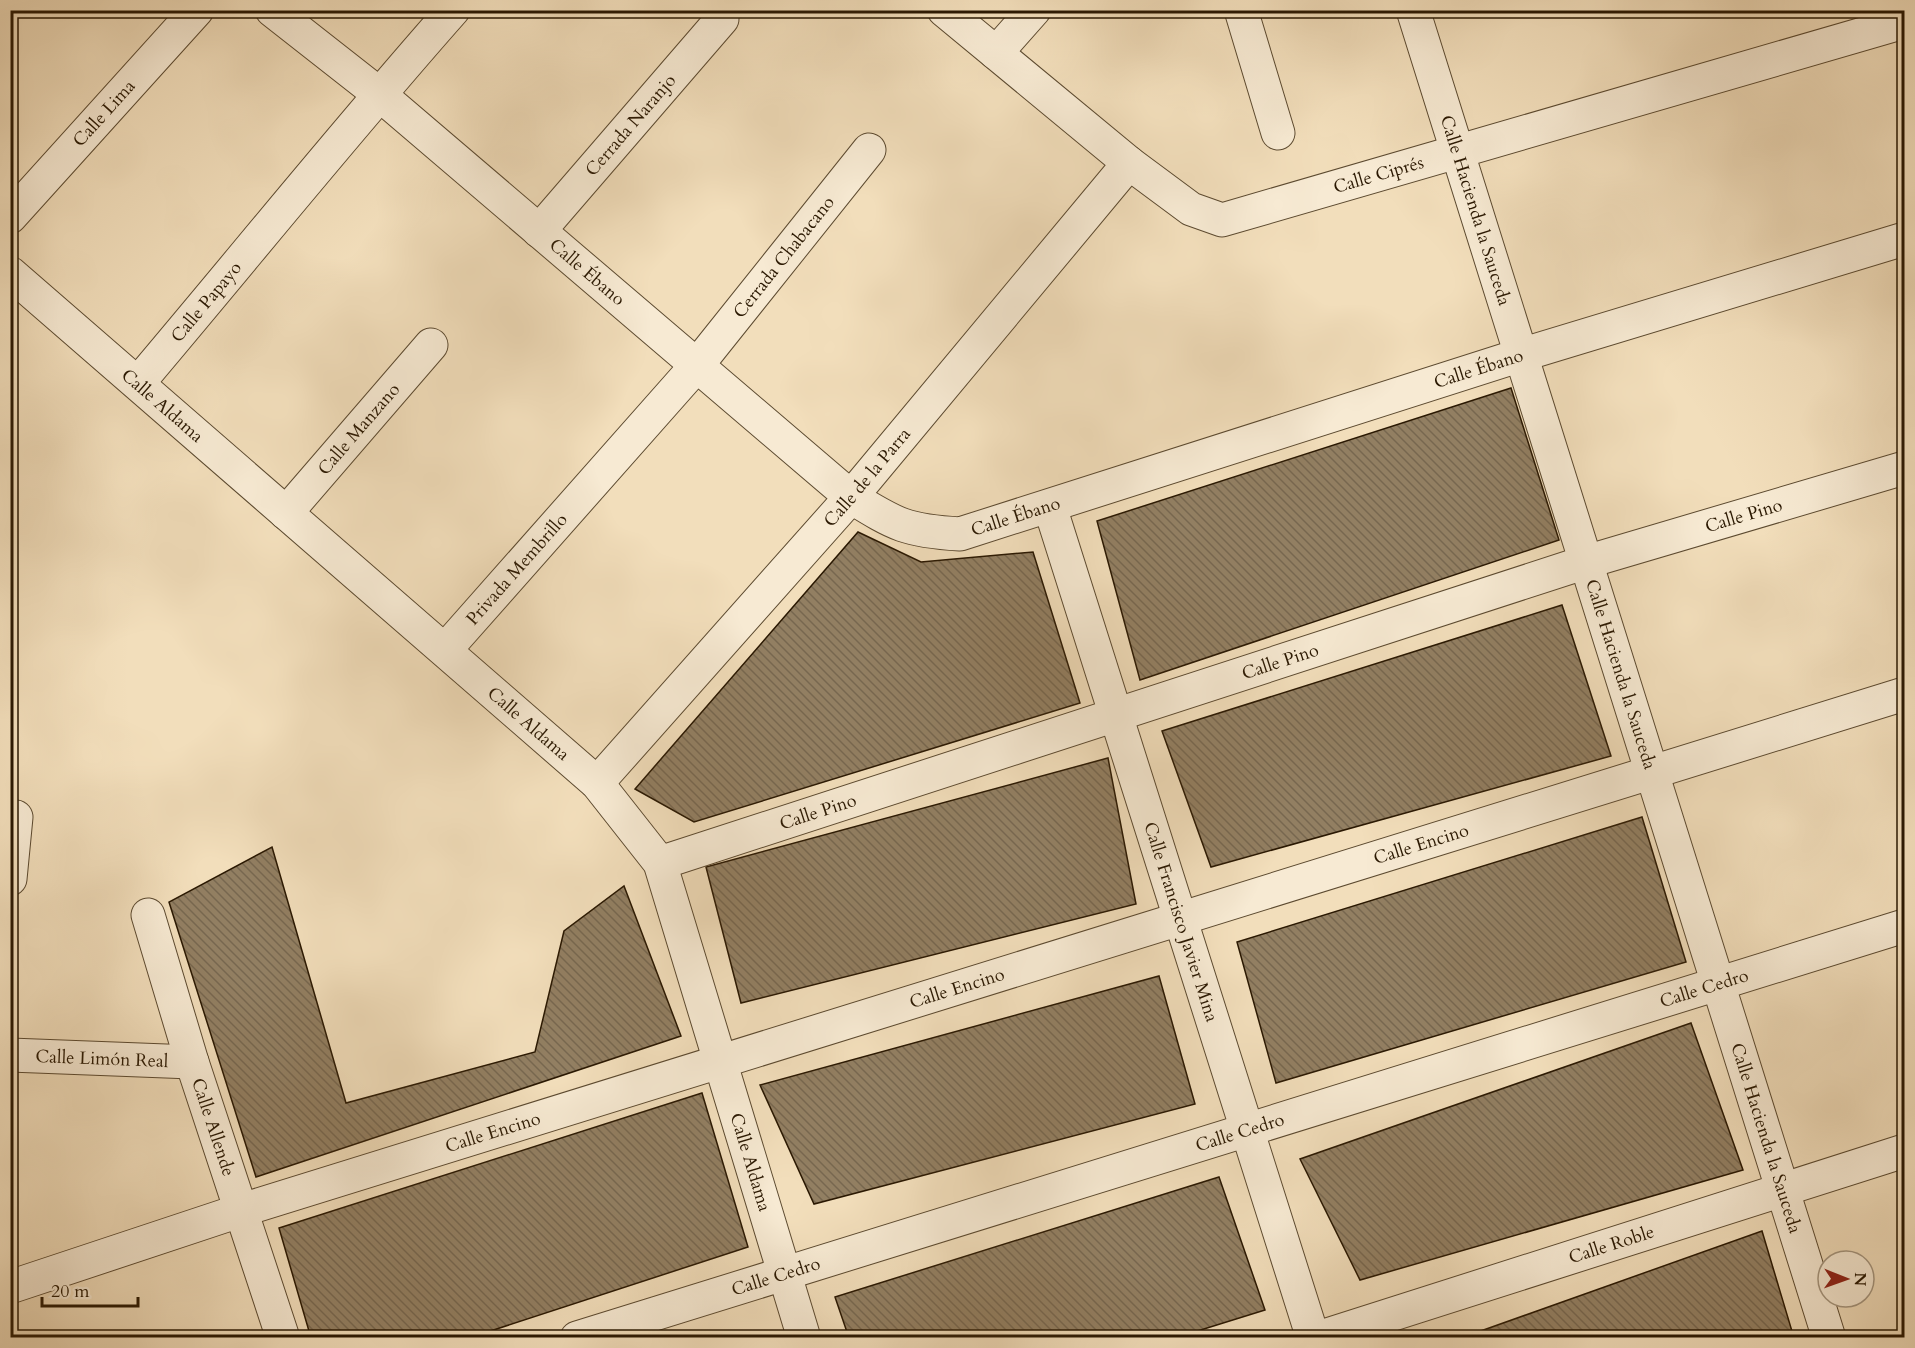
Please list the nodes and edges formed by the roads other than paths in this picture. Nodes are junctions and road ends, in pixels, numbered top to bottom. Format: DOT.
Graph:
graph roads {
  1 [pos="197,10"];
  2 [pos="272,10"];
  3 [pos="453,10"];
  4 [pos="944,10"];
  5 [pos="1034,10"];
  6 [pos="1241,10"];
  7 [pos="1413,10"];
  8 [pos="722,19"];
  9 [pos="1905,22"];
  10 [pos="996,53"];
  11 [pos="379,94"];
  12 [pos="1278,134"];
  13 [pos="869,150"];
  14 [pos="1457,150"];
  15 [pos="1129,163"];
  16 [pos="10,217"];
  17 [pos="540,231"];
  18 [pos="1905,239"];
  19 [pos="10,273"];
  20 [pos="431,345"];
  21 [pos="1521,355"];
  22 [pos="698,364"];
  23 [pos="138,383"];
  24 [pos="1905,468"];
  25 [pos="586,488"];
  26 [pos="851,497"];
  27 [pos="1050,507"];
  28 [pos="286,513"];
  29 [pos="1586,562"];
  30 [pos="445,650"];
  31 [pos="1905,694"];
  32 [pos="1117,716"];
  33 [pos="1652,773"];
  34 [pos="597,783"];
  35 [pos="16,817"];
  36 [pos="660,863"];
  37 [pos="10,879"];
  38 [pos="148,915"];
  39 [pos="1181,919"];
  40 [pos="1905,926"];
  41 [pos="1718,984"];
  42 [pos="10,1055"];
  43 [pos="192,1062"];
  44 [pos="720,1062"];
  45 [pos="1247,1130"];
  46 [pos="1905,1151"];
  47 [pos="1782,1190"];
  48 [pos="242,1210"];
  49 [pos="784,1273"];
  50 [pos="10,1287"];
  51 [pos="283,1338"];
  52 [pos="577,1338"];
  53 [pos="804,1338"];
  54 [pos="1313,1338"];
  55 [pos="1318,1338"];
  56 [pos="1829,1338"];
  1 -- 16 [label="street, Calle Lima"];
  2 -- 11 [label="street, Calle Ébano"];
  3 -- 11 [label="street, Calle Papayo"];
  4 -- 10 [label="street, Calle Ciprés"];
  5 -- 10 [label="street"];
  6 -- 12 [label="street"];
  7 -- 14 [label="street, Calle Hacienda la Sauceda"];
  8 -- 17 [label="street, Cerrada Naranjo"];
  9 -- 14 [label="street, Calle Ciprés"];
  10 -- 15 [label="street, Calle Ciprés"];
  11 -- 17 [label="street, Calle Ébano"];
  11 -- 23 [label="street, Calle Papayo"];
  13 -- 22 [label="street, Cerrada Chabacano"];
  14 -- 15 [label="street, Calle Ciprés"];
  14 -- 21 [label="street, Calle Hacienda la Sauceda"];
  15 -- 26 [label="street, Calle de la Parra"];
  17 -- 22 [label="street, Calle Ébano"];
  18 -- 21 [label="street, Calle Ébano"];
  19 -- 23 [label="street, Calle Aldama"];
  20 -- 28 [label="street, Calle Manzano"];
  21 -- 27 [label="street, Calle Ébano"];
  21 -- 29 [label="street, Calle Hacienda la Sauceda"];
  22 -- 25 [label="street, Cerrada Chabacano"];
  22 -- 26 [label="street, Calle Ébano"];
  23 -- 28 [label="street, Calle Aldama"];
  24 -- 29 [label="street, Calle Pino"];
  25 -- 30 [label="street, Privada Membrillo"];
  26 -- 27 [label="street, Calle Ébano"];
  26 -- 34 [label="street, Calle de la Parra"];
  27 -- 32 [label="street, Calle Francisco Javier Mina"];
  28 -- 30 [label="street, Calle Aldama"];
  29 -- 32 [label="street, Calle Pino"];
  29 -- 33 [label="street, Calle Hacienda la Sauceda"];
  30 -- 34 [label="street, Calle Aldama"];
  31 -- 33 [label="street, Calle Encino"];
  32 -- 36 [label="street, Calle Pino"];
  32 -- 39 [label="street, Calle Francisco Javier Mina"];
  33 -- 39 [label="street, Calle Encino"];
  33 -- 41 [label="street, Calle Hacienda la Sauceda"];
  34 -- 36 [label="street, Calle Aldama"];
  35 -- 37 [label="street"];
  36 -- 44 [label="street, Calle Aldama"];
  38 -- 43 [label="street, Calle Allende"];
  39 -- 44 [label="street, Calle Encino"];
  39 -- 45 [label="street, Calle Francisco Javier Mina"];
  40 -- 41 [label="street, Calle Cedro"];
  41 -- 45 [label="street, Calle Cedro"];
  41 -- 47 [label="street, Calle Hacienda la Sauceda"];
  42 -- 43 [label="street, Calle Limón Real"];
  43 -- 48 [label="street, Calle Allende"];
  44 -- 48 [label="street, Calle Encino"];
  44 -- 49 [label="street, Calle Aldama"];
  45 -- 49 [label="street, Calle Cedro"];
  45 -- 54 [label="street, Calle Francisco Javier Mina"];
  46 -- 47 [label="street, Calle Roble"];
  47 -- 55 [label="street, Calle Roble"];
  47 -- 56 [label="street, Calle Hacienda la Sauceda"];
  48 -- 50 [label="street, Calle Encino"];
  48 -- 51 [label="street, Calle Allende"];
  49 -- 52 [label="street, Calle Cedro"];
  49 -- 53 [label="street, Calle Aldama"];
}
